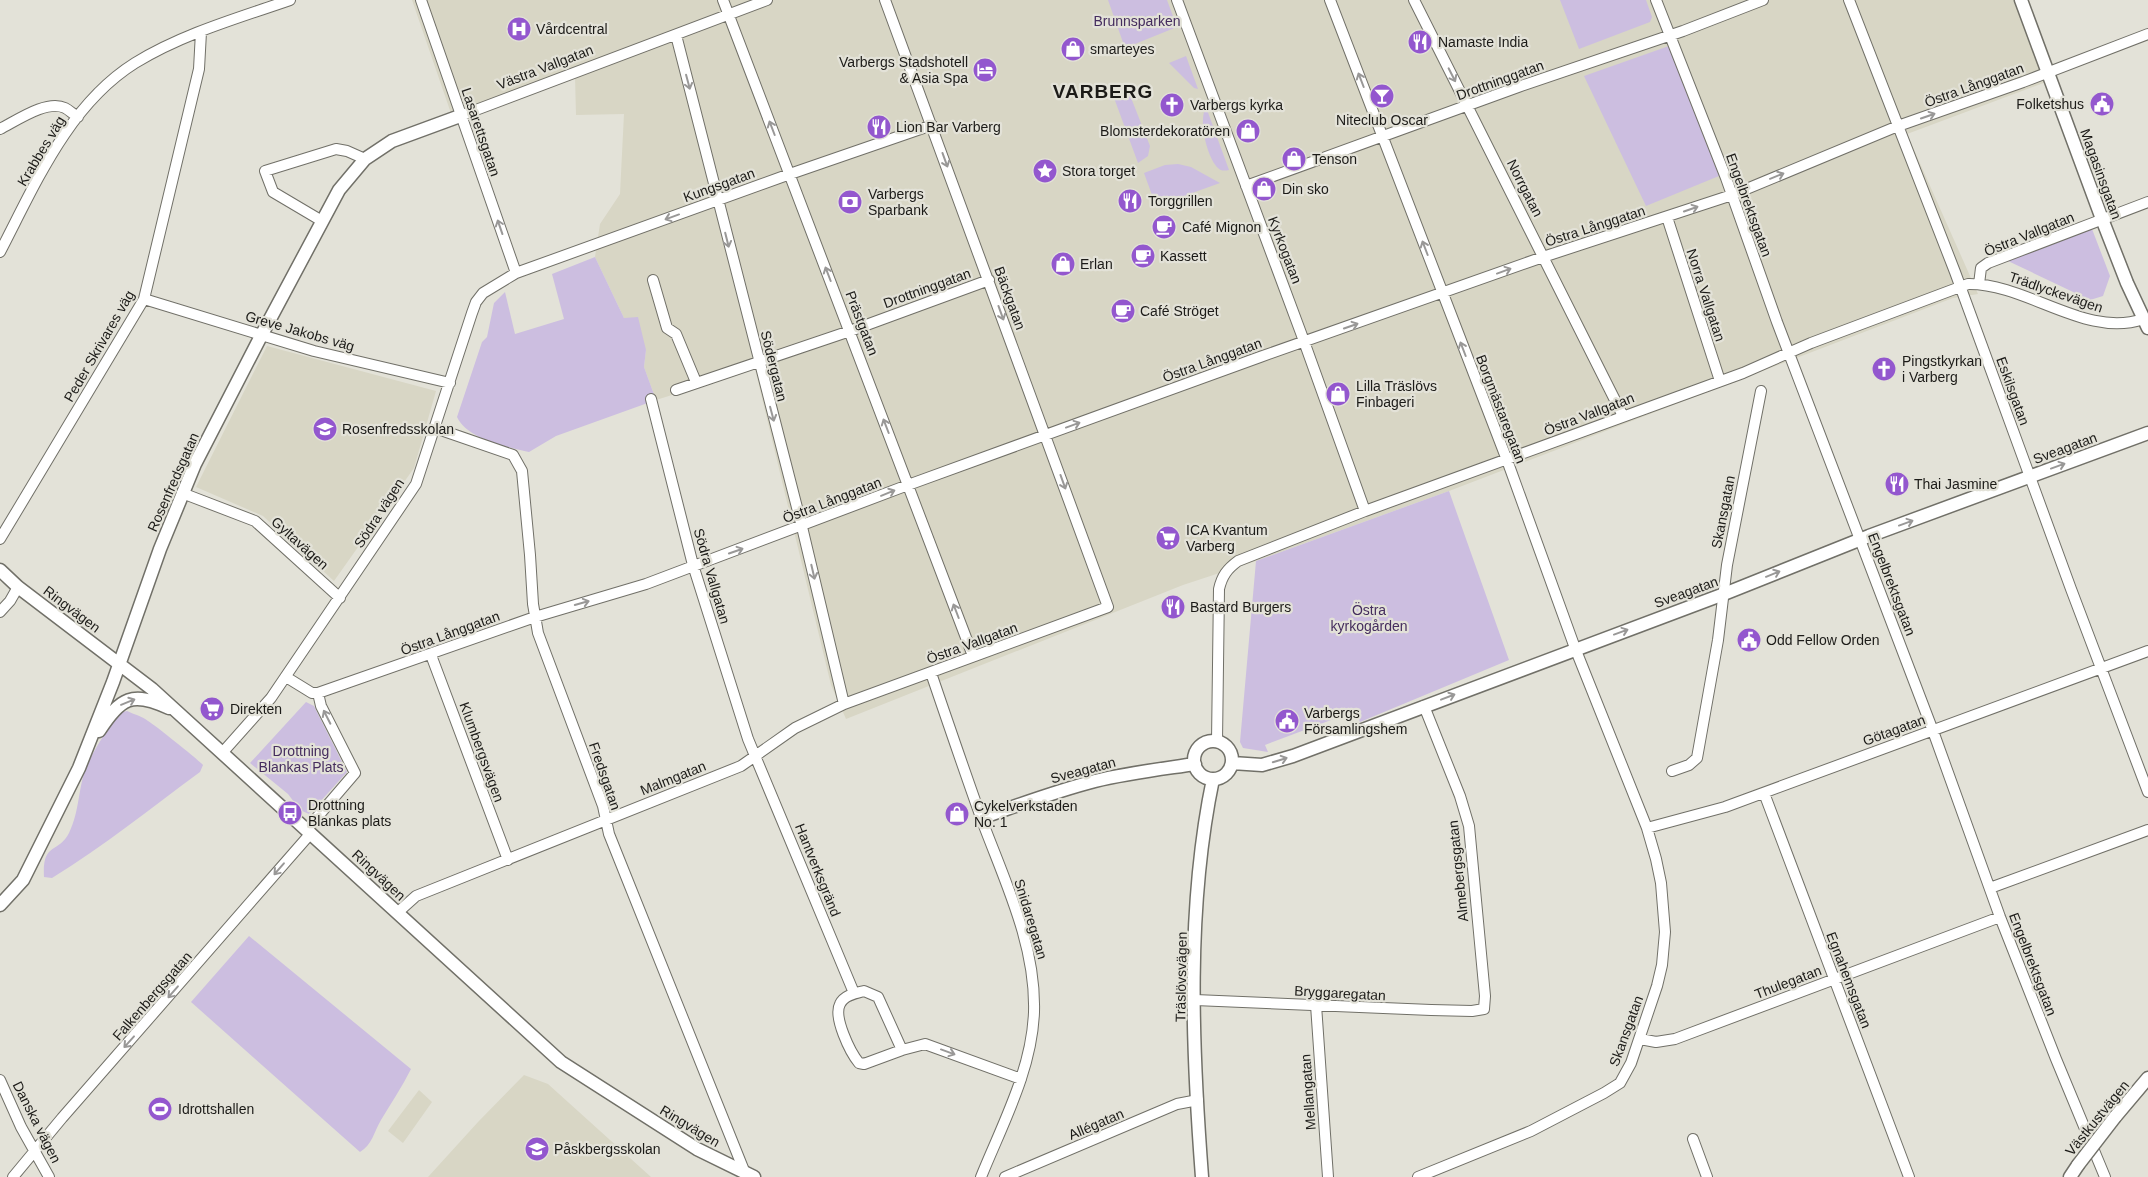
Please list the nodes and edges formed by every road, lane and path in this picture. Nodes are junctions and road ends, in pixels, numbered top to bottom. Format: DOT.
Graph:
graph roads {
  1 [pos="290,0"];
  2 [pos="421,0"];
  3 [pos="724,0"];
  4 [pos="767,0"];
  5 [pos="885,0"];
  6 [pos="1177,0"];
  7 [pos="1330,0"];
  8 [pos="1414,0"];
  9 [pos="1656,0"];
  10 [pos="1763,0"];
  11 [pos="1849,0"];
  12 [pos="2021,0"];
  13 [pos="729,15"];
  14 [pos="201,32"];
  15 [pos="2148,34"];
  16 [pos="676,35"];
  17 [pos="1669,35"];
  18 [pos="2048,72"];
  19 [pos="1468,105"];
  20 [pos="460,116"];
  21 [pos="78,117"];
  22 [pos="932,125"];
  23 [pos="1898,126"];
  24 [pos="0,129"];
  25 [pos="1382,137"];
  26 [pos="365,158"];
  27 [pos="790,174"];
  28 [pos="1246,186"];
  29 [pos="1732,195"];
  30 [pos="717,200"];
  31 [pos="2148,202"];
  32 [pos="1667,217"];
  33 [pos="2102,219"];
  34 [pos="322,222"];
  35 [pos="0,252"];
  36 [pos="1543,257"];
  37 [pos="516,273"];
  38 [pos="653,280"];
  39 [pos="988,280"];
  40 [pos="1979,284"];
  41 [pos="1960,286"];
  42 [pos="1442,294"];
  43 [pos="144,299"];
  44 [pos="2145,324"];
  45 [pos="850,331"];
  46 [pos="260,336"];
  47 [pos="1304,342"];
  48 [pos="1790,352"];
  49 [pos="759,362"];
  50 [pos="1720,381"];
  51 [pos="696,382"];
  52 [pos="450,383"];
  53 [pos="676,390"];
  54 [pos="1761,391"];
  55 [pos="650,399"];
  56 [pos="1623,416"];
  57 [pos="435,428"];
  58 [pos="2148,433"];
  59 [pos="1046,435"];
  60 [pos="1507,460"];
  61 [pos="2029,477"];
  62 [pos="908,485"];
  63 [pos="182,492"];
  64 [pos="1365,511"];
  65 [pos="802,527"];
  66 [pos="0,539"];
  67 [pos="1860,540"];
  68 [pos="693,565"];
  69 [pos="0,570"];
  70 [pos="18,587"];
  71 [pos="1724,594"];
  72 [pos="340,598"];
  73 [pos="1108,607"];
  74 [pos="0,612"];
  75 [pos="535,617"];
  76 [pos="1575,648"];
  77 [pos="2148,652"];
  78 [pos="431,654"];
  79 [pos="973,656"];
  80 [pos="120,663"];
  81 [pos="2102,669"];
  82 [pos="931,673"];
  83 [pos="286,677"];
  84 [pos="318,693"];
  85 [pos="844,704"];
  86 [pos="1424,706"];
  87 [pos="178,713"];
  88 [pos="1933,731"];
  89 [pos="1217,741"];
  90 [pos="223,752"];
  91 [pos="756,757"];
  92 [pos="1232,763"];
  93 [pos="1195,764"];
  94 [pos="78,768"];
  95 [pos="1672,770"];
  96 [pos="1213,779"];
  97 [pos="2148,792"];
  98 [pos="1764,793"];
  99 [pos="981,818"];
  100 [pos="606,820"];
  101 [pos="1647,828"];
  102 [pos="2148,830"];
  103 [pos="309,831"];
  104 [pos="508,860"];
  105 [pos="1990,888"];
  106 [pos="0,905"];
  107 [pos="397,913"];
  108 [pos="2000,917"];
  109 [pos="1834,979"];
  110 [pos="854,993"];
  111 [pos="1195,1000"];
  112 [pos="1316,1005"];
  113 [pos="1484,1009"];
  114 [pos="1640,1039"];
  115 [pos="902,1050"];
  116 [pos="2148,1078"];
  117 [pos="1021,1079"];
  118 [pos="0,1080"];
  119 [pos="1198,1100"];
  120 [pos="1693,1139"];
  121 [pos="34,1152"];
  122 [pos="750,1175"];
  123 [pos="13,1177"];
  124 [pos="49,1177"];
  125 [pos="981,1177"];
  126 [pos="1005,1177"];
  127 [pos="1202,1177"];
  128 [pos="1328,1177"];
  129 [pos="1418,1177"];
  130 [pos="1707,1177"];
  131 [pos="1908,1177"];
  132 [pos="2070,1177"];
  133 [pos="2105,1177"];
  1 -- 14 [label="street, Krabbes väg"];
  2 -- 20 [label="street, Lasarettsgatan"];
  3 -- 13 [label="street, Prästgatan"];
  4 -- 13 [label="street, Västra Vallgatan"];
  5 -- 22 [label="street, Bäckgatan"];
  6 -- 28 [label="street, Kyrkogatan"];
  25 -- 7 [label="street, Borgmästaregatan, one-way"];
  8 -- 19 [label="street, Norrgatan, one-way"];
  9 -- 17 [label="street, Engelbrektsgatan"];
  10 -- 17 [label="street, Drottninggatan"];
  11 -- 23 [label="street, Eskilsgatan"];
  12 -- 18 [label="street, Magasinsgatan"];
  13 -- 16 [label="street, Västra Vallgatan"];
  27 -- 13 [label="street, Prästgatan, one-way"];
  14 -- 21 [label="street, Krabbes väg"];
  14 -- 43 [label="street, Peder Skrivares väg"];
  15 -- 18 [label="street, Östra Långgatan"];
  16 -- 20 [label="street, Västra Vallgatan"];
  16 -- 30 [label="street, Södergatan, one-way"];
  17 -- 19 [label="street, Drottninggatan"];
  17 -- 29 [label="street, Engelbrektsgatan"];
  23 -- 18 [label="street, Östra Långgatan, one-way"];
  18 -- 33 [label="street, Magasinsgatan"];
  19 -- 25 [label="street, Drottninggatan"];
  19 -- 36 [label="street, Norrgatan"];
  20 -- 26 [label="street, Västra Vallgatan"];
  37 -- 20 [label="street, Lasarettsgatan, one-way"];
  21 -- 24 [label="street"];
  21 -- 35 [label="street, Krabbes väg"];
  22 -- 27 [label="street, Kungsgatan"];
  22 -- 39 [label="street, Bäckgatan, one-way"];
  29 -- 23 [label="street, Östra Långgatan, one-way"];
  23 -- 41 [label="street, Eskilsgatan"];
  25 -- 28 [label="street, Drottninggatan"];
  42 -- 25 [label="street, Borgmästaregatan, one-way"];
  26 -- 34 [label="street, Rosenfredsgatan"];
  26 -- 34 [label="street"];
  27 -- 30 [label="street, Kungsgatan"];
  45 -- 27 [label="street, Prästgatan, one-way"];
  28 -- 47 [label="street, Kyrkogatan"];
  32 -- 29 [label="street, Östra Långgatan, one-way"];
  29 -- 48 [label="street, Engelbrektsgatan"];
  30 -- 37 [label="street, Kungsgatan, one-way"];
  30 -- 49 [label="street, Södergatan, one-way"];
  31 -- 33 [label="street"];
  32 -- 36 [label="street, Östra Långgatan"];
  32 -- 50 [label="street, Norra Vallgatan"];
  33 -- 40 [label="street, Östra Vallgatan"];
  33 -- 44 [label="street, Magasinsgatan"];
  34 -- 46 [label="street, Rosenfredsgatan"];
  42 -- 36 [label="street, Östra Långgatan, one-way"];
  36 -- 56 [label="street, Norrgatan"];
  37 -- 52 [label="street, Södra vägen"];
  38 -- 51 [label="street"];
  39 -- 45 [label="street, Drottninggatan"];
  39 -- 59 [label="street, Bäckgatan, one-way"];
  40 -- 41 [label="street, Trädlyckevägen"];
  40 -- 44 [label="street, Trädlyckevägen"];
  41 -- 48 [label="street, Östra Vallgatan"];
  41 -- 61 [label="street, Eskilsgatan"];
  47 -- 42 [label="street, Östra Långgatan, one-way"];
  60 -- 42 [label="street, Borgmästaregatan, one-way"];
  43 -- 46 [label="street, Greve Jakobs väg"];
  43 -- 66 [label="street, Peder Skrivares väg"];
  45 -- 49 [label="street, Drottninggatan"];
  62 -- 45 [label="street, Prästgatan, one-way"];
  46 -- 52 [label="street, Greve Jakobs väg"];
  46 -- 63 [label="street, Rosenfredsgatan"];
  59 -- 47 [label="street, Östra Långgatan, one-way"];
  47 -- 64 [label="street, Kyrkogatan"];
  48 -- 50 [label="street, Östra Vallgatan"];
  48 -- 67 [label="street, Engelbrektsgatan"];
  49 -- 51 [label="street, Drottninggatan"];
  49 -- 65 [label="street, Södergatan, one-way"];
  50 -- 56 [label="street, Östra Vallgatan"];
  51 -- 53 [label="street, Drottninggatan"];
  52 -- 57 [label="street, Södra vägen"];
  54 -- 71 [label="street, Skansgatan"];
  55 -- 68 [label="street, Södra Vallgatan"];
  56 -- 60 [label="street, Östra Vallgatan"];
  57 -- 72 [label="street, Södra vägen"];
  57 -- 75 [label="street, Fredsgatan"];
  61 -- 58 [label="street, Sveagatan, one-way"];
  59 -- 62 [label="street, Östra Långgatan"];
  59 -- 73 [label="street, Bäckgatan, one-way"];
  60 -- 64 [label="street, Östra Vallgatan"];
  60 -- 76 [label="street, Borgmästaregatan"];
  67 -- 61 [label="street, Sveagatan, one-way"];
  61 -- 81 [label="street, Eskilsgatan"];
  65 -- 62 [label="street, Östra Långgatan, one-way"];
  79 -- 62 [label="street, Prästgatan, one-way"];
  63 -- 72 [label="street, Gyltavägen"];
  63 -- 80 [label="street, Rosenfredsgatan"];
  64 -- 89 [label="street, Östra Vallgatan"];
  68 -- 65 [label="street, Östra Långgatan, one-way"];
  65 -- 85 [label="street, Södergatan, one-way"];
  71 -- 67 [label="street, Sveagatan, one-way"];
  67 -- 88 [label="street, Engelbrektsgatan"];
  75 -- 68 [label="street, Östra Långgatan, one-way"];
  68 -- 91 [label="street, Södra Vallgatan"];
  69 -- 70 [label="street, Ringvägen"];
  70 -- 74 [label="street"];
  70 -- 80 [label="street, Ringvägen"];
  76 -- 71 [label="street, Sveagatan, one-way"];
  71 -- 95 [label="street, Skansgatan"];
  72 -- 83 [label="street, Södra vägen"];
  73 -- 79 [label="street, Östra Vallgatan"];
  75 -- 78 [label="street, Östra Långgatan"];
  75 -- 100 [label="street, Fredsgatan"];
  86 -- 76 [label="street, Sveagatan, one-way"];
  76 -- 101 [label="street, Borgmästaregatan"];
  77 -- 81 [label="street, Götagatan"];
  78 -- 84 [label="street, Östra Långgatan"];
  78 -- 104 [label="street, Klumbergsvägen"];
  79 -- 82 [label="street, Östra Vallgatan"];
  80 -- 87 [label="street, Ringvägen"];
  80 -- 94 [label="street, Rosenfredsgatan"];
  81 -- 88 [label="street, Götagatan"];
  81 -- 97 [label="street, Eskilsgatan"];
  82 -- 85 [label="street, Östra Vallgatan"];
  82 -- 99 [label="street, Snidaregatan"];
  83 -- 84 [label="street"];
  83 -- 90 [label="street, Södra vägen"];
  103 -- 84 [label="street, one-way"];
  85 -- 91 [label="street, Malmgatan"];
  92 -- 86 [label="street, Sveagatan, one-way"];
  86 -- 113 [label="street, Almebergsgatan"];
  87 -- 90 [label="street, Ringvägen"];
  94 -- 87 [label="street, Rosenfredsgatan, one-way"];
  88 -- 98 [label="street, Götagatan"];
  88 -- 105 [label="street, Engelbrektsgatan"];
  89 -- 92 [label="street"];
  89 -- 93 [label="street"];
  90 -- 103 [label="street, Ringvägen"];
  91 -- 100 [label="street, Malmgatan"];
  91 -- 110 [label="street, Hantverksgränd"];
  92 -- 96 [label="street"];
  93 -- 96 [label="street"];
  93 -- 99 [label="street, Sveagatan"];
  94 -- 106 [label="street, Rosenfredsgatan"];
  96 -- 111 [label="street, Träslövsvägen"];
  98 -- 101 [label="street, Götagatan"];
  98 -- 109 [label="street, Egnahemsgatan"];
  99 -- 117 [label="street, Snidaregatan"];
  100 -- 104 [label="street, Malmgatan"];
  100 -- 122 [label="street, Fredsgatan"];
  101 -- 114 [label="street, Skansgatan"];
  102 -- 105 [label="street"];
  103 -- 107 [label="street, Ringvägen"];
  103 -- 121 [label="street, Falkenbergsgatan, one-way"];
  104 -- 107 [label="street, Malmgatan"];
  105 -- 108 [label="street, Engelbrektsgatan"];
  107 -- 122 [label="street, Ringvägen"];
  108 -- 109 [label="street, Thulegatan"];
  108 -- 133 [label="street, Engelbrektsgatan"];
  109 -- 114 [label="street, Thulegatan"];
  109 -- 131 [label="street, Egnahemsgatan"];
  110 -- 115 [label="street"];
  110 -- 115 [label="street"];
  111 -- 112 [label="street, Bryggaregatan"];
  111 -- 119 [label="street, Träslövsvägen"];
  112 -- 113 [label="street, Bryggaregatan"];
  112 -- 128 [label="street, Mellangatan"];
  114 -- 129 [label="street, Skansgatan"];
  115 -- 117 [label="street, one-way"];
  116 -- 132 [label="street, Västkustvägen, bridge"];
  117 -- 125 [label="street, Snidaregatan"];
  118 -- 121 [label="street, Danska vägen"];
  119 -- 126 [label="street, Allégatan"];
  119 -- 127 [label="street, Träslövsvägen"];
  120 -- 130 [label="street"];
  121 -- 123 [label="street, Falkenbergsgatan"];
  121 -- 124 [label="street, Danska vägen"];
}
